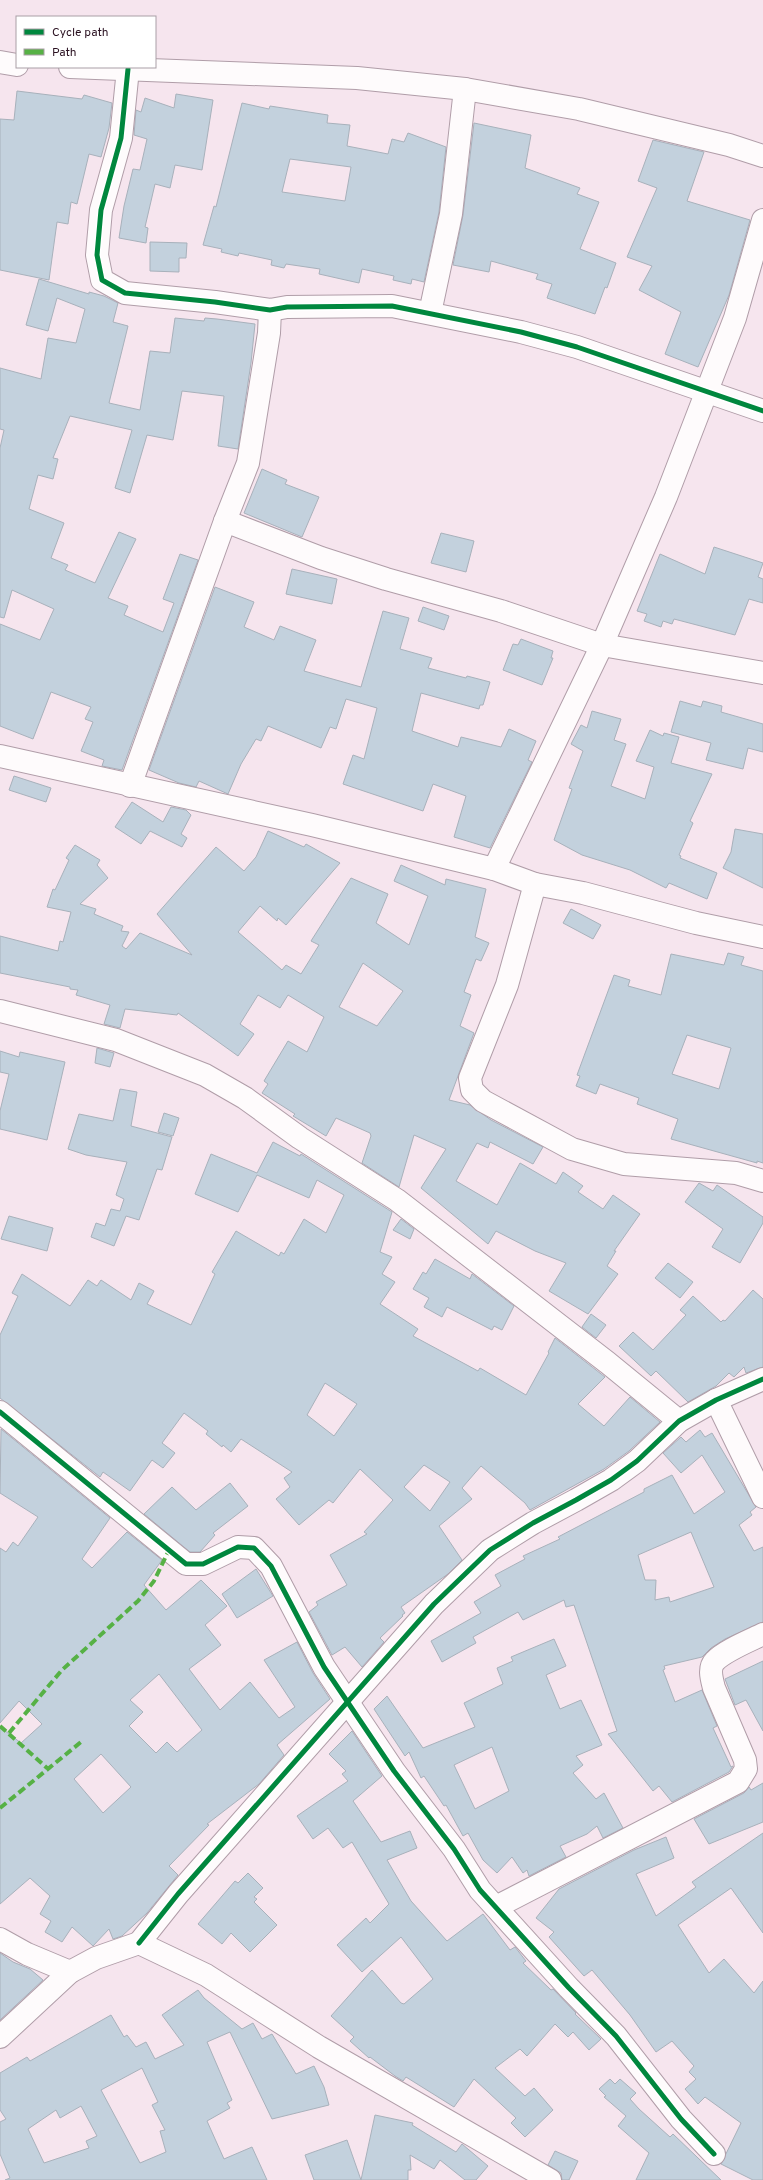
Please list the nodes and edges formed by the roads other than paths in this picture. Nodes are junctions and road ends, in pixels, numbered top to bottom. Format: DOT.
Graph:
graph roads {
  1 [pos="0,62"];
  2 [pos="16,65"];
  3 [pos="99,68"];
  4 [pos="128,69"];
  5 [pos="464,90"];
  6 [pos="763,156"];
  7 [pos="763,220"];
  8 [pos="270,310"];
  9 [pos="430,314"];
  10 [pos="706,390"];
  11 [pos="763,411"];
  12 [pos="225,521"];
  13 [pos="602,645"];
  14 [pos="763,673"];
  15 [pos="0,756"];
  16 [pos="130,786"];
  17 [pos="494,869"];
  18 [pos="535,884"];
  19 [pos="763,937"];
  20 [pos="0,1011"];
  21 [pos="763,1180"];
  22 [pos="763,1379"];
  23 [pos="716,1400"];
  24 [pos="0,1412"];
  25 [pos="679,1421"];
  26 [pos="763,1497"];
  27 [pos="763,1634"];
  28 [pos="348,1701"];
  29 [pos="496,1907"];
  30 [pos="0,1939"];
  31 [pos="139,1943"];
  32 [pos="70,1972"];
  33 [pos="0,2037"];
  34 [pos="714,2154"];
  35 [pos="550,2180"];
  1 -- 2 [label="street"];
  3 -- 4 [label="street"];
  4 -- 5 [label="street"];
  4 -- 8 [label="street"];
  5 -- 6 [label="street"];
  5 -- 9 [label="street"];
  7 -- 10 [label="street"];
  8 -- 9 [label="street"];
  8 -- 12 [label="street"];
  9 -- 10 [label="street"];
  10 -- 11 [label="street"];
  10 -- 13 [label="street"];
  12 -- 13 [label="street"];
  12 -- 16 [label="street"];
  13 -- 14 [label="street"];
  13 -- 17 [label="street"];
  15 -- 16 [label="street"];
  16 -- 17 [label="street"];
  17 -- 18 [label="street"];
  18 -- 19 [label="street"];
  18 -- 21 [label="street"];
  20 -- 25 [label="street"];
  22 -- 23 [label="street"];
  23 -- 25 [label="street"];
  23 -- 26 [label="street"];
  24 -- 28 [label="street"];
  25 -- 28 [label="street"];
  27 -- 29 [label="street"];
  28 -- 29 [label="street"];
  28 -- 31 [label="street"];
  29 -- 34 [label="street"];
  30 -- 32 [label="street"];
  31 -- 32 [label="street"];
  31 -- 35 [label="street"];
  32 -- 33 [label="street"];
}
